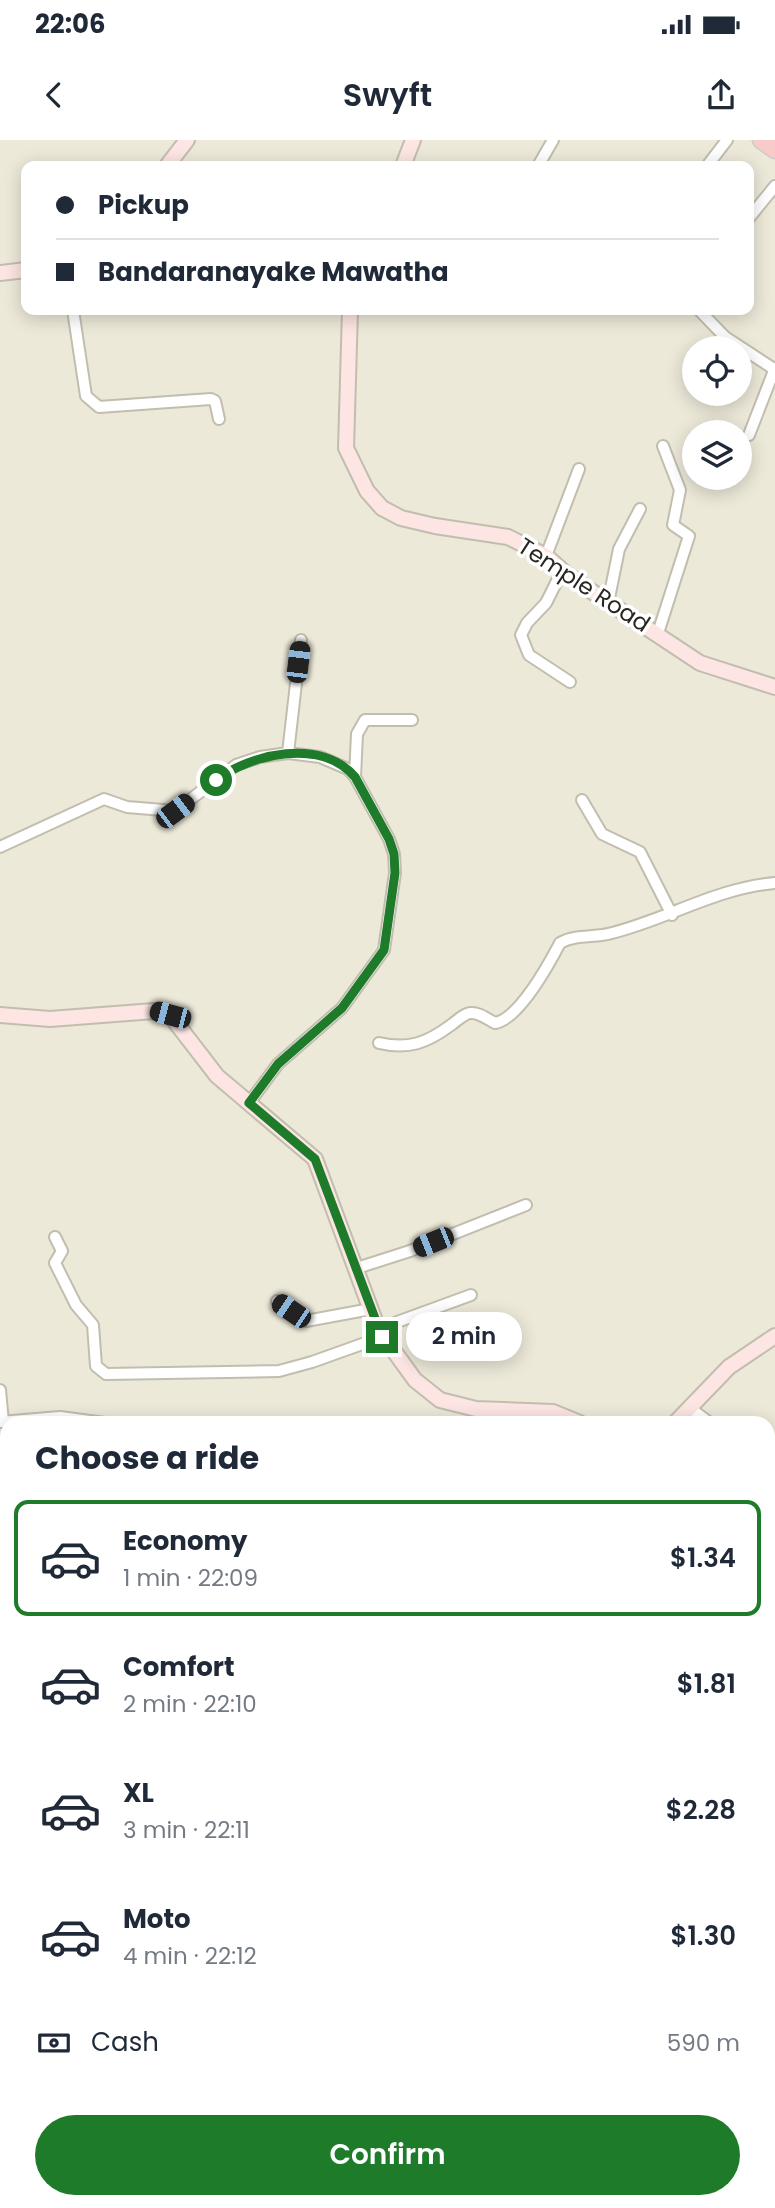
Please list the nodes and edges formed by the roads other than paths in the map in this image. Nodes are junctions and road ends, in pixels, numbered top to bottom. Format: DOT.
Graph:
graph roads {
  1 [pos="187,140"];
  2 [pos="413,140"];
  3 [pos="553,140"];
  4 [pos="727,140"];
  5 [pos="761,140"];
  6 [pos="775,150"];
  7 [pos="171,161"];
  8 [pos="406,161"];
  9 [pos="541,161"];
  10 [pos="711,161"];
  11 [pos="775,186"];
  12 [pos="754,212"];
  13 [pos="21,270"];
  14 [pos="0,272"];
  15 [pos="74,315"];
  16 [pos="349,315"];
  17 [pos="704,315"];
  18 [pos="724,336"];
  19 [pos="752,354"];
  20 [pos="774,368"];
  21 [pos="219,419"];
  22 [pos="752,427"];
  23 [pos="663,446"];
  24 [pos="579,468"];
  25 [pos="640,509"];
  26 [pos="546,556"];
  27 [pos="562,571"];
  28 [pos="608,603"];
  29 [pos="658,633"];
  30 [pos="301,639"];
  31 [pos="570,682"];
  32 [pos="775,687"];
  33 [pos="412,720"];
  34 [pos="288,753"];
  35 [pos="355,777"];
  36 [pos="582,800"];
  37 [pos="0,848"];
  38 [pos="775,883"];
  39 [pos="672,915"];
  40 [pos="0,1015"];
  41 [pos="379,1043"];
  42 [pos="249,1103"];
  43 [pos="526,1205"];
  44 [pos="55,1237"];
  45 [pos="357,1268"];
  46 [pos="471,1295"];
  47 [pos="277,1301"];
  48 [pos="371,1310"];
  49 [pos="380,1333"];
  50 [pos="775,1336"];
  51 [pos="0,1390"];
  52 [pos="690,1408"];
  53 [pos="2,1416"];
  54 [pos="563,1416"];
  55 [pos="682,1416"];
  56 [pos="701,1416"];
  1 -- 7 [label="street"];
  2 -- 8 [label="street"];
  3 -- 9 [label="street"];
  4 -- 10 [label="street"];
  5 -- 6 [label="main road"];
  11 -- 12 [label="street"];
  13 -- 14 [label="street"];
  15 -- 21 [label="street"];
  16 -- 26 [label="street, Temple Road"];
  17 -- 18 [label="street"];
  19 -- 20 [label="street"];
  20 -- 22 [label="street"];
  23 -- 29 [label="street"];
  24 -- 26 [label="street"];
  25 -- 28 [label="street"];
  26 -- 27 [label="street, Temple Road"];
  27 -- 28 [label="street, Temple Road"];
  27 -- 31 [label="street"];
  28 -- 29 [label="street, Temple Road"];
  29 -- 32 [label="street, Temple Road"];
  30 -- 34 [label="street"];
  33 -- 35 [label="street"];
  34 -- 35 [label="street"];
  34 -- 37 [label="street"];
  35 -- 42 [label="street"];
  36 -- 39 [label="street"];
  38 -- 39 [label="street"];
  39 -- 41 [label="street"];
  40 -- 42 [label="street"];
  42 -- 45 [label="street"];
  43 -- 45 [label="street"];
  44 -- 49 [label="street"];
  45 -- 48 [label="street"];
  46 -- 49 [label="street"];
  47 -- 48 [label="street"];
  48 -- 49 [label="street"];
  49 -- 54 [label="street"];
  50 -- 52 [label="street"];
  51 -- 53 [label="street"];
  52 -- 55 [label="street"];
  52 -- 56 [label="street"];
}
